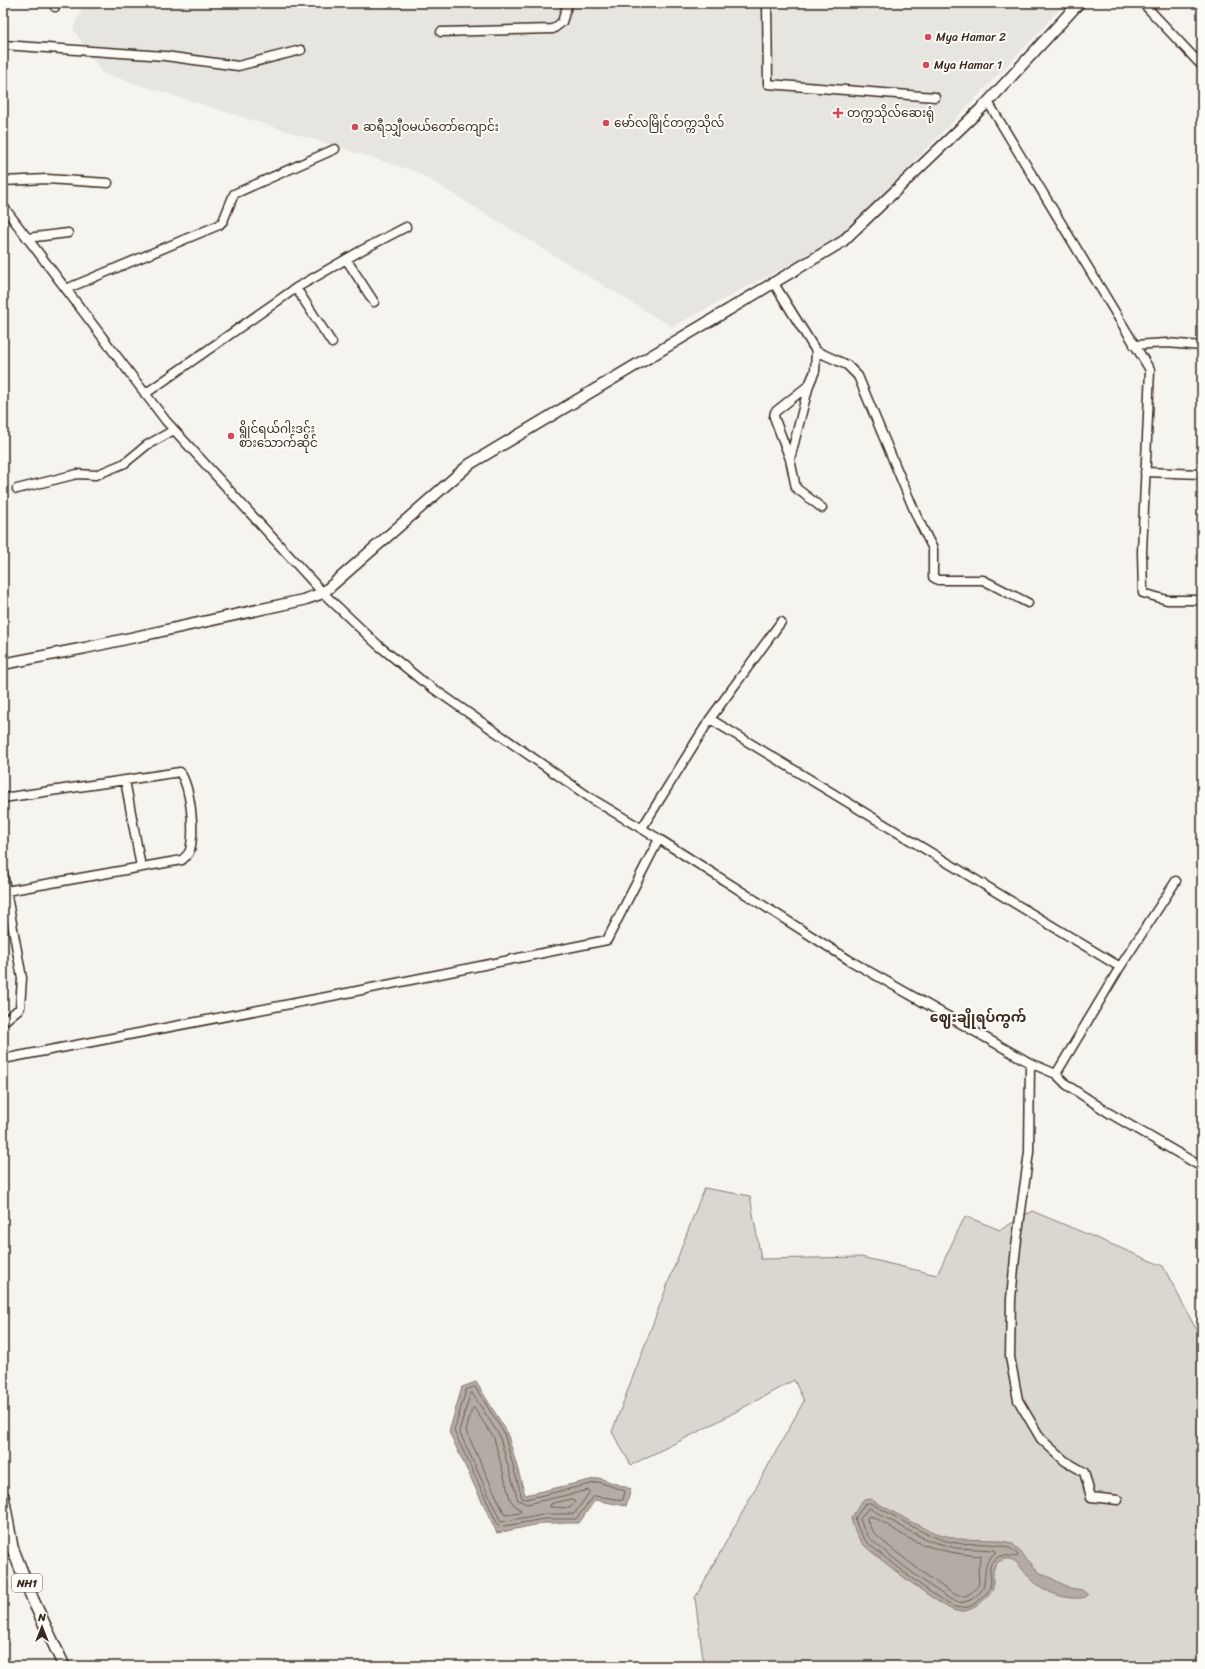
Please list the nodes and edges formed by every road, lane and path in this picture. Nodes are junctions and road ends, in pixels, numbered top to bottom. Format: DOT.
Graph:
graph roads {
  1 [pos="568,3"];
  2 [pos="767,3"];
  3 [pos="1079,3"];
  4 [pos="1143,3"];
  5 [pos="441,32"];
  6 [pos="3,45"];
  7 [pos="302,50"];
  8 [pos="1202,66"];
  9 [pos="935,98"];
  10 [pos="988,102"];
  11 [pos="335,149"];
  12 [pos="3,181"];
  13 [pos="108,183"];
  14 [pos="3,206"];
  15 [pos="406,227"];
  16 [pos="68,232"];
  17 [pos="27,238"];
  18 [pos="346,259"];
  19 [pos="773,282"];
  20 [pos="296,288"];
  21 [pos="66,289"];
  22 [pos="374,302"];
  23 [pos="332,343"];
  24 [pos="1134,344"];
  25 [pos="1202,346"];
  26 [pos="816,350"];
  27 [pos="809,384"];
  28 [pos="145,394"];
  29 [pos="174,430"];
  30 [pos="790,459"];
  31 [pos="1145,472"];
  32 [pos="1202,474"];
  33 [pos="17,490"];
  34 [pos="822,508"];
  35 [pos="323,593"];
  36 [pos="1202,600"];
  37 [pos="1028,603"];
  38 [pos="781,622"];
  39 [pos="3,664"];
  40 [pos="710,719"];
  41 [pos="125,780"];
  42 [pos="3,798"];
  43 [pos="642,828"];
  44 [pos="659,839"];
  45 [pos="141,867"];
  46 [pos="3,874"];
  47 [pos="1176,881"];
  48 [pos="6,891"];
  49 [pos="1120,967"];
  50 [pos="3,1022"];
  51 [pos="3,1059"];
  52 [pos="1030,1063"];
  53 [pos="1056,1074"];
  54 [pos="1202,1167"];
  55 [pos="3,1496"];
  56 [pos="1118,1500"];
  57 [pos="7,1548"];
  58 [pos="64,1666"];
  1 -- 5 [label="street"];
  2 -- 9 [label="street"];
  3 -- 10 [label="main road"];
  4 -- 8 [label="street"];
  6 -- 7 [label="street"];
  10 -- 19 [label="main road"];
  10 -- 24 [label="street"];
  11 -- 21 [label="street"];
  12 -- 13 [label="street"];
  14 -- 17 [label="street"];
  15 -- 18 [label="street"];
  16 -- 17 [label="street"];
  17 -- 21 [label="street"];
  18 -- 20 [label="street"];
  18 -- 22 [label="street"];
  19 -- 26 [label="street"];
  19 -- 35 [label="main road"];
  20 -- 23 [label="street"];
  20 -- 28 [label="street"];
  21 -- 28 [label="street"];
  24 -- 25 [label="street"];
  24 -- 31 [label="street"];
  26 -- 27 [label="street"];
  26 -- 37 [label="street"];
  27 -- 30 [label="street"];
  27 -- 30 [label="street"];
  28 -- 29 [label="street"];
  29 -- 33 [label="street"];
  29 -- 35 [label="street"];
  30 -- 34 [label="street"];
  31 -- 32 [label="street"];
  31 -- 36 [label="street"];
  35 -- 39 [label="main road"];
  35 -- 43 [label="street"];
  38 -- 40 [label="street"];
  40 -- 43 [label="street"];
  40 -- 49 [label="street"];
  41 -- 42 [label="street"];
  41 -- 45 [label="street"];
  41 -- 45 [label="street"];
  43 -- 44 [label="street"];
  44 -- 51 [label="street"];
  44 -- 52 [label="street"];
  45 -- 48 [label="street"];
  46 -- 48 [label="street"];
  47 -- 49 [label="street"];
  48 -- 50 [label="street"];
  49 -- 53 [label="street"];
  52 -- 53 [label="street"];
  52 -- 56 [label="street"];
  53 -- 54 [label="street"];
  55 -- 57 [label="highway, NH1"];
  57 -- 58 [label="highway, NH1"];
}
